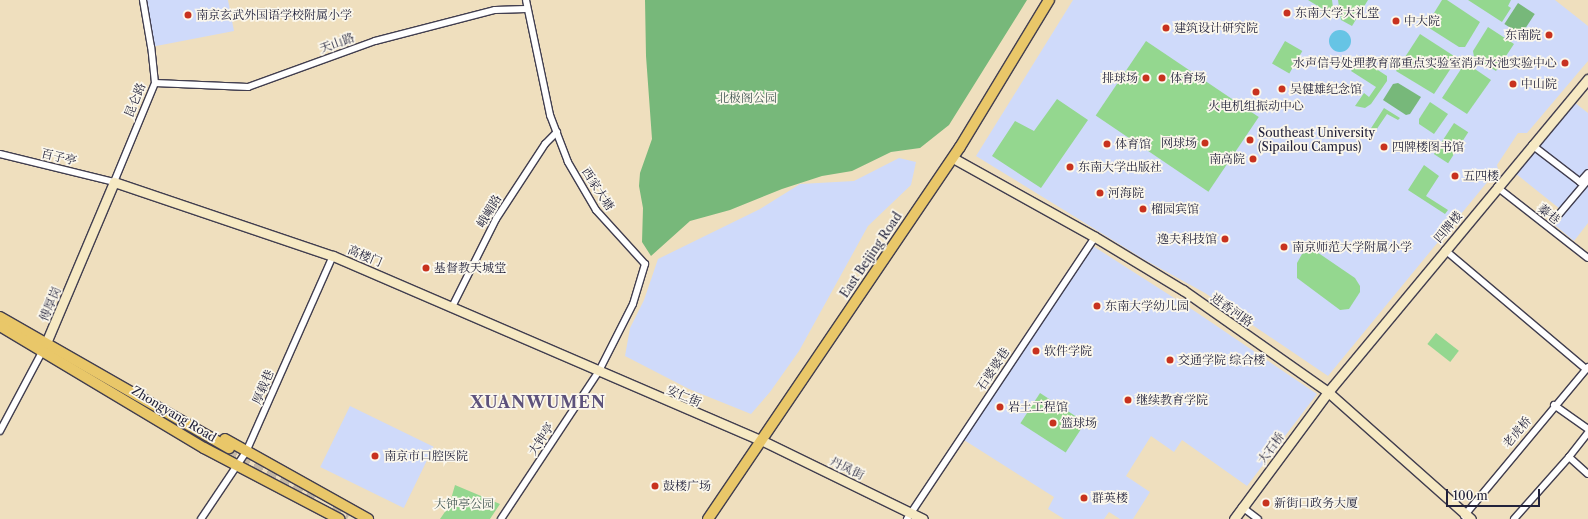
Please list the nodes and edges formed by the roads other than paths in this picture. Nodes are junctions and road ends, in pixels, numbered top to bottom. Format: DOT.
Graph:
graph roads {
  1 [pos="143,0"];
  2 [pos="526,0"];
  3 [pos="1049,0"];
  4 [pos="526,9"];
  5 [pos="1588,78"];
  6 [pos="155,83"];
  7 [pos="557,132"];
  8 [pos="1532,145"];
  9 [pos="0,154"];
  10 [pos="953,158"];
  11 [pos="1588,173"];
  12 [pos="1588,180"];
  13 [pos="114,182"];
  14 [pos="1497,187"];
  15 [pos="1555,220"];
  16 [pos="1095,237"];
  17 [pos="1445,250"];
  18 [pos="333,256"];
  19 [pos="1588,258"];
  20 [pos="452,307"];
  21 [pos="0,317"];
  22 [pos="0,326"];
  23 [pos="45,346"];
  24 [pos="1587,368"];
  25 [pos="599,371"];
  26 [pos="1328,392"];
  27 [pos="150,402"];
  28 [pos="1554,405"];
  29 [pos="1588,429"];
  30 [pos="0,431"];
  31 [pos="1588,433"];
  32 [pos="761,440"];
  33 [pos="246,452"];
  34 [pos="1569,457"];
  35 [pos="238,466"];
  36 [pos="1588,474"];
  37 [pos="1242,507"];
  38 [pos="909,516"];
  39 [pos="1466,517"];
  40 [pos="336,518"];
  41 [pos="201,519"];
  42 [pos="368,519"];
  43 [pos="501,519"];
  44 [pos="708,519"];
  45 [pos="923,519"];
  46 [pos="1234,519"];
  47 [pos="1258,519"];
  48 [pos="1514,519"];
  1 -- 6 [label="street, 昆仑路"];
  2 -- 4 [label="street, 西家大塘"];
  3 -- 10 [label="main road, East Beijing Road"];
  4 -- 6 [label="street, 天山路"];
  4 -- 7 [label="street, 西家大塘"];
  5 -- 8 [label="street, 四牌楼"];
  6 -- 13 [label="street, 昆仑路"];
  7 -- 20 [label="street, 峨嵋路"];
  7 -- 25 [label="street, 西家大塘"];
  8 -- 11 [label="street"];
  8 -- 14 [label="street, 四牌楼"];
  9 -- 13 [label="street, 百子亭"];
  10 -- 16 [label="street, 进香河路"];
  10 -- 32 [label="main road, East Beijing Road"];
  12 -- 15 [label="street"];
  13 -- 18 [label="street, 高楼门"];
  13 -- 23 [label="street, 傅厚岗"];
  14 -- 17 [label="street, 四牌楼"];
  14 -- 19 [label="street, 蓁巷"];
  16 -- 26 [label="street, 进香河路"];
  16 -- 38 [label="street, 石婆婆巷"];
  17 -- 24 [label="street"];
  17 -- 26 [label="street, 四牌楼"];
  18 -- 20 [label="street, 高楼门"];
  18 -- 33 [label="street, 厚载巷"];
  20 -- 25 [label="street, 高楼门"];
  21 -- 23 [label="main road, Zhongyang Road"];
  22 -- 23 [label="main road, Zhongyang Road"];
  23 -- 27 [label="main road, Zhongyang Road"];
  23 -- 27 [label="main road, Zhongyang Road"];
  23 -- 30 [label="street, 傅厚岗"];
  23 -- 35 [label="main road, Zhongyang Road"];
  24 -- 28 [label="street, 老虎桥"];
  25 -- 32 [label="street, 安仁街"];
  25 -- 43 [label="street, 大钟亭"];
  26 -- 37 [label="street, 大石桥"];
  26 -- 39 [label="street, 进香河路"];
  27 -- 33 [label="main road, Zhongyang Road"];
  28 -- 29 [label="street"];
  28 -- 39 [label="street, 老虎桥"];
  31 -- 34 [label="street"];
  32 -- 38 [label="street, 丹凤街"];
  32 -- 44 [label="main road, East Beijing Road"];
  33 -- 35 [label="street, 厚载巷"];
  33 -- 42 [label="main road, Zhongyang Road"];
  34 -- 36 [label="street"];
  34 -- 48 [label="street"];
  35 -- 40 [label="main road, Zhongyang Road"];
  35 -- 41 [label="street, 厚载巷"];
  37 -- 46 [label="street, 大石桥"];
  37 -- 47 [label="street"];
  38 -- 45 [label="street, 丹凤街"];
}
